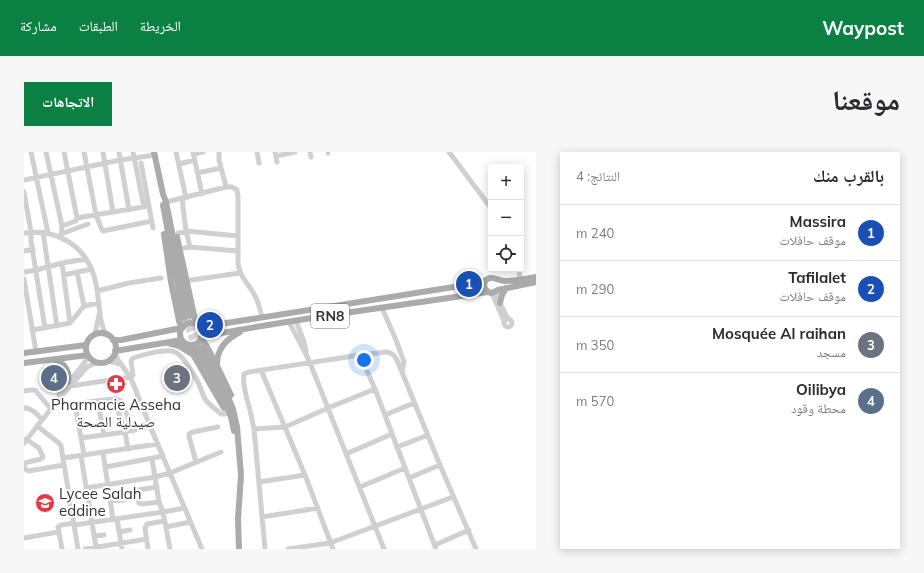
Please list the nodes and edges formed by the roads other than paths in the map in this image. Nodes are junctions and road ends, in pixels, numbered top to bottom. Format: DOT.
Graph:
graph roads {
  1 [pos="31,152"];
  2 [pos="46,152"];
  3 [pos="64,152"];
  4 [pos="84,152"];
  5 [pos="103,152"];
  6 [pos="118,152"];
  7 [pos="133,152"];
  8 [pos="176,152"];
  9 [pos="204,152"];
  10 [pos="219,152"];
  11 [pos="257,152"];
  12 [pos="295,152"];
  13 [pos="449,152"];
  14 [pos="194,153"];
  15 [pos="154,154"];
  16 [pos="276,154"];
  17 [pos="134,158"];
  18 [pos="120,160"];
  19 [pos="195,160"];
  20 [pos="277,162"];
  21 [pos="105,163"];
  22 [pos="141,163"];
  23 [pos="260,163"];
  24 [pos="178,164"];
  25 [pos="86,167"];
  26 [pos="221,168"];
  27 [pos="68,171"];
  28 [pos="198,173"];
  29 [pos="51,174"];
  30 [pos="36,177"];
  31 [pos="24,180"];
  32 [pos="226,187"];
  33 [pos="24,192"];
  34 [pos="163,194"];
  35 [pos="202,194"];
  36 [pos="184,198"];
  37 [pos="166,202"];
  38 [pos="488,204"];
  39 [pos="146,206"];
  40 [pos="129,210"];
  41 [pos="113,212"];
  42 [pos="96,215"];
  43 [pos="78,218"];
  44 [pos="167,218"];
  45 [pos="152,220"];
  46 [pos="88,224"];
  47 [pos="62,226"];
  48 [pos="153,228"];
  49 [pos="186,231"];
  50 [pos="31,232"];
  51 [pos="24,233"];
  52 [pos="45,233"];
  53 [pos="178,234"];
  54 [pos="61,236"];
  55 [pos="238,236"];
  56 [pos="190,247"];
  57 [pos="184,248"];
  58 [pos="33,249"];
  59 [pos="24,251"];
  60 [pos="238,251"];
  61 [pos="86,259"];
  62 [pos="62,263"];
  63 [pos="48,266"];
  64 [pos="92,269"];
  65 [pos="36,270"];
  66 [pos="24,272"];
  67 [pos="77,272"];
  68 [pos="519,272"];
  69 [pos="240,273"];
  70 [pos="64,275"];
  71 [pos="536,277"];
  72 [pos="161,278"];
  73 [pos="24,279"];
  74 [pos="191,280"];
  75 [pos="497,280"];
  76 [pos="520,280"];
  77 [pos="484,282"];
  78 [pos="536,282"];
  79 [pos="506,288"];
  80 [pos="97,291"];
  81 [pos="494,292"];
  82 [pos="500,302"];
  83 [pos="99,303"];
  84 [pos="84,306"];
  85 [pos="382,308"];
  86 [pos="100,314"];
  87 [pos="186,317"];
  88 [pos="262,317"];
  89 [pos="296,321"];
  90 [pos="289,322"];
  91 [pos="70,323"];
  92 [pos="197,325"];
  93 [pos="57,326"];
  94 [pos="45,328"];
  95 [pos="181,328"];
  96 [pos="246,329"];
  97 [pos="32,330"];
  98 [pos="95,334"];
  99 [pos="105,334"];
  100 [pos="201,338"];
  101 [pos="113,340"];
  102 [pos="162,342"];
  103 [pos="184,342"];
  104 [pos="86,345"];
  105 [pos="199,348"];
  106 [pos="36,352"];
  107 [pos="115,352"];
  108 [pos="306,352"];
  109 [pos="24,353"];
  110 [pos="88,355"];
  111 [pos="360,355"];
  112 [pos="194,356"];
  113 [pos="53,360"];
  114 [pos="108,361"];
  115 [pos="97,362"];
  116 [pos="310,362"];
  117 [pos="24,363"];
  118 [pos="121,364"];
  119 [pos="217,366"];
  120 [pos="261,370"];
  121 [pos="402,373"];
  122 [pos="131,377"];
  123 [pos="69,384"];
  124 [pos="375,389"];
  125 [pos="24,391"];
  126 [pos="57,401"];
  127 [pos="98,403"];
  128 [pos="414,403"];
  129 [pos="75,404"];
  130 [pos="24,408"];
  131 [pos="51,408"];
  132 [pos="328,408"];
  133 [pos="226,414"];
  134 [pos="385,415"];
  135 [pos="42,420"];
  136 [pos="234,422"];
  137 [pos="37,426"];
  138 [pos="150,426"];
  139 [pos="218,427"];
  140 [pos="285,427"];
  141 [pos="254,429"];
  142 [pos="133,431"];
  143 [pos="125,432"];
  144 [pos="392,434"];
  145 [pos="428,435"];
  146 [pos="104,436"];
  147 [pos="81,438"];
  148 [pos="25,441"];
  149 [pos="158,444"];
  150 [pos="397,447"];
  151 [pos="128,449"];
  152 [pos="221,452"];
  153 [pos="103,453"];
  154 [pos="346,454"];
  155 [pos="83,456"];
  156 [pos="163,456"];
  157 [pos="64,458"];
  158 [pos="152,459"];
  159 [pos="196,462"];
  160 [pos="64,465"];
  161 [pos="24,466"];
  162 [pos="440,466"];
  163 [pos="106,467"];
  164 [pos="405,468"];
  165 [pos="170,473"];
  166 [pos="305,475"];
  167 [pos="155,477"];
  168 [pos="409,478"];
  169 [pos="259,482"];
  170 [pos="108,485"];
  171 [pos="157,487"];
  172 [pos="360,487"];
  173 [pos="86,488"];
  174 [pos="453,496"];
  175 [pos="123,500"];
  176 [pos="110,501"];
  177 [pos="159,502"];
  178 [pos="185,508"];
  179 [pos="318,508"];
  180 [pos="420,509"];
  181 [pos="163,512"];
  182 [pos="262,517"];
  183 [pos="115,519"];
  184 [pos="92,522"];
  185 [pos="190,522"];
  186 [pos="74,524"];
  187 [pos="165,524"];
  188 [pos="375,527"];
  189 [pos="130,530"];
  190 [pos="469,530"];
  191 [pos="58,532"];
  192 [pos="119,532"];
  193 [pos="104,535"];
  194 [pos="94,536"];
  195 [pos="24,538"];
  196 [pos="147,539"];
  197 [pos="330,543"];
  198 [pos="96,547"];
  199 [pos="121,547"];
  200 [pos="435,547"];
  201 [pos="62,549"];
  202 [pos="78,549"];
  203 [pos="85,549"];
  204 [pos="148,549"];
  205 [pos="170,549"];
  206 [pos="202,549"];
  207 [pos="239,549"];
  208 [pos="265,549"];
  209 [pos="288,549"];
  210 [pos="333,549"];
  211 [pos="384,549"];
  212 [pos="476,549"];
  1 -- 30 [label="street"];
  2 -- 29 [label="street"];
  3 -- 27 [label="street"];
  4 -- 25 [label="street"];
  5 -- 21 [label="street"];
  6 -- 18 [label="street"];
  7 -- 17 [label="street"];
  8 -- 24 [label="street"];
  9 -- 14 [label="street"];
  10 -- 26 [label="street"];
  11 -- 23 [label="street"];
  12 -- 16 [label="street"];
  13 -- 38 [label="street"];
  14 -- 19 [label="street"];
  15 -- 17 [label="street"];
  15 -- 34 [label="main road"];
  16 -- 20 [label="street"];
  17 -- 18 [label="street"];
  17 -- 39 [label="street"];
  18 -- 21 [label="street"];
  18 -- 40 [label="street"];
  19 -- 24 [label="street"];
  19 -- 28 [label="street"];
  21 -- 25 [label="street"];
  21 -- 41 [label="street"];
  22 -- 39 [label="street"];
  24 -- 36 [label="street"];
  25 -- 27 [label="street"];
  25 -- 42 [label="street"];
  26 -- 28 [label="street"];
  26 -- 32 [label="street"];
  27 -- 29 [label="street"];
  27 -- 43 [label="street"];
  28 -- 35 [label="street"];
  29 -- 30 [label="street"];
  29 -- 47 [label="street"];
  30 -- 31 [label="street"];
  30 -- 52 [label="street"];
  32 -- 35 [label="street"];
  32 -- 55 [label="street"];
  33 -- 50 [label="street"];
  34 -- 37 [label="main road"];
  34 -- 44 [label="main road"];
  35 -- 36 [label="street"];
  36 -- 37 [label="street"];
  36 -- 49 [label="street"];
  37 -- 44 [label="main road"];
  39 -- 40 [label="street"];
  39 -- 45 [label="street"];
  40 -- 41 [label="street"];
  41 -- 42 [label="street"];
  42 -- 43 [label="street"];
  42 -- 45 [label="street"];
  43 -- 47 [label="street"];
  44 -- 87 [label="main road"];
  44 -- 92 [label="main road"];
  44 -- 95 [label="main road"];
  45 -- 48 [label="street"];
  46 -- 54 [label="street"];
  47 -- 54 [label="street"];
  49 -- 53 [label="street"];
  49 -- 55 [label="street"];
  49 -- 56 [label="street"];
  50 -- 51 [label="street"];
  50 -- 52 [label="street"];
  50 -- 58 [label="street"];
  52 -- 54 [label="street"];
  52 -- 63 [label="street"];
  54 -- 61 [label="street"];
  55 -- 60 [label="street"];
  56 -- 57 [label="street"];
  56 -- 60 [label="street"];
  58 -- 59 [label="street"];
  58 -- 65 [label="street"];
  60 -- 69 [label="street"];
  61 -- 62 [label="street"];
  61 -- 64 [label="street"];
  62 -- 63 [label="street"];
  62 -- 70 [label="street"];
  63 -- 65 [label="street"];
  63 -- 93 [label="street"];
  64 -- 67 [label="street"];
  64 -- 80 [label="street"];
  65 -- 66 [label="street"];
  65 -- 94 [label="street"];
  67 -- 70 [label="street"];
  67 -- 84 [label="street"];
  68 -- 76 [label="street"];
  69 -- 74 [label="street"];
  69 -- 88 [label="street"];
  70 -- 91 [label="street"];
  71 -- 76 [label="main road, RN8"];
  72 -- 80 [label="street"];
  73 -- 97 [label="street"];
  75 -- 76 [label="main road, RN8"];
  75 -- 77 [label="main road, RN8"];
  75 -- 81 [label="main road"];
  77 -- 81 [label="main road"];
  77 -- 88 [label="main road, RN8"];
  78 -- 79 [label="main road, RN8"];
  79 -- 81 [label="main road, RN8"];
  79 -- 82 [label="main road"];
  80 -- 83 [label="street"];
  81 -- 82 [label="street"];
  81 -- 82 [label="street"];
  81 -- 85 [label="main road, RN8"];
  83 -- 84 [label="street"];
  83 -- 86 [label="street"];
  84 -- 91 [label="street"];
  85 -- 89 [label="main road, RN8"];
  85 -- 121 [label="street"];
  86 -- 98 [label="street"];
  86 -- 99 [label="street"];
  88 -- 92 [label="main road, RN8"];
  89 -- 90 [label="main road, RN8"];
  89 -- 108 [label="street"];
  90 -- 96 [label="main road, RN8"];
  90 -- 108 [label="street"];
  91 -- 93 [label="street"];
  92 -- 95 [label="main road"];
  92 -- 100 [label="main road"];
  93 -- 94 [label="street"];
  94 -- 97 [label="street"];
  95 -- 101 [label="main road"];
  95 -- 103 [label="main road"];
  96 -- 100 [label="main road, RN8"];
  96 -- 119 [label="main road"];
  97 -- 106 [label="street"];
  98 -- 99 [label="main road"];
  98 -- 104 [label="main road"];
  99 -- 101 [label="main road"];
  100 -- 103 [label="main road"];
  100 -- 119 [label="main road"];
  101 -- 107 [label="main road"];
  102 -- 103 [label="main road"];
  102 -- 107 [label="main road"];
  102 -- 112 [label="main road"];
  103 -- 112 [label="main road"];
  104 -- 106 [label="main road"];
  104 -- 110 [label="main road"];
  105 -- 136 [label="main road"];
  106 -- 109 [label="main road"];
  107 -- 114 [label="main road"];
  107 -- 118 [label="street"];
  108 -- 116 [label="street"];
  110 -- 113 [label="main road"];
  110 -- 115 [label="main road"];
  110 -- 123 [label="street"];
  111 -- 116 [label="street"];
  111 -- 121 [label="street"];
  111 -- 124 [label="street"];
  112 -- 133 [label="main road"];
  113 -- 117 [label="main road"];
  113 -- 123 [label="main road"];
  114 -- 115 [label="main road"];
  114 -- 118 [label="street"];
  115 -- 123 [label="street"];
  116 -- 120 [label="street"];
  116 -- 132 [label="street"];
  118 -- 122 [label="street"];
  119 -- 136 [label="main road"];
  120 -- 140 [label="street"];
  120 -- 141 [label="street"];
  121 -- 128 [label="street"];
  122 -- 123 [label="street"];
  122 -- 133 [label="street"];
  122 -- 138 [label="street"];
  123 -- 126 [label="street"];
  124 -- 132 [label="street"];
  124 -- 134 [label="street"];
  125 -- 131 [label="street"];
  126 -- 129 [label="street"];
  126 -- 131 [label="street"];
  127 -- 129 [label="street"];
  127 -- 142 [label="street"];
  127 -- 143 [label="street"];
  127 -- 146 [label="street"];
  128 -- 134 [label="street"];
  128 -- 145 [label="street"];
  129 -- 147 [label="street"];
  130 -- 135 [label="street"];
  131 -- 135 [label="street"];
  132 -- 140 [label="street"];
  132 -- 154 [label="street"];
  133 -- 136 [label="main road"];
  134 -- 144 [label="street"];
  135 -- 137 [label="street"];
  136 -- 207 [label="main road"];
  137 -- 148 [label="street"];
  137 -- 157 [label="street"];
  138 -- 142 [label="street"];
  138 -- 149 [label="street"];
  139 -- 159 [label="street"];
  140 -- 141 [label="street"];
  140 -- 166 [label="street"];
  141 -- 169 [label="street"];
  142 -- 143 [label="street"];
  143 -- 146 [label="street"];
  143 -- 151 [label="street"];
  144 -- 150 [label="street"];
  144 -- 154 [label="street"];
  145 -- 150 [label="street"];
  145 -- 162 [label="street"];
  146 -- 147 [label="street"];
  147 -- 155 [label="street"];
  148 -- 161 [label="street"];
  149 -- 151 [label="street"];
  149 -- 156 [label="street"];
  150 -- 164 [label="street"];
  151 -- 153 [label="street"];
  152 -- 159 [label="street"];
  153 -- 155 [label="street"];
  153 -- 163 [label="street"];
  154 -- 172 [label="street"];
  155 -- 157 [label="street"];
  155 -- 173 [label="street"];
  156 -- 158 [label="street"];
  156 -- 165 [label="street"];
  157 -- 160 [label="street"];
  158 -- 163 [label="street"];
  158 -- 167 [label="street"];
  159 -- 165 [label="street"];
  160 -- 161 [label="street"];
  160 -- 186 [label="street"];
  162 -- 168 [label="street"];
  162 -- 174 [label="street"];
  163 -- 170 [label="street"];
  164 -- 168 [label="street"];
  164 -- 172 [label="street"];
  165 -- 167 [label="street"];
  165 -- 178 [label="street"];
  166 -- 169 [label="street"];
  166 -- 179 [label="street"];
  167 -- 170 [label="street"];
  167 -- 171 [label="street"];
  168 -- 180 [label="street"];
  169 -- 182 [label="street"];
  170 -- 173 [label="street"];
  170 -- 176 [label="street"];
  171 -- 177 [label="street"];
  171 -- 177 [label="street"];
  172 -- 188 [label="street"];
  173 -- 184 [label="street"];
  174 -- 180 [label="street"];
  174 -- 190 [label="street"];
  175 -- 176 [label="street"];
  176 -- 183 [label="street"];
  177 -- 181 [label="street"];
  178 -- 181 [label="street"];
  178 -- 185 [label="street"];
  179 -- 182 [label="street"];
  179 -- 197 [label="street"];
  180 -- 188 [label="street"];
  180 -- 200 [label="street"];
  181 -- 183 [label="street"];
  181 -- 187 [label="street"];
  182 -- 208 [label="street"];
  183 -- 184 [label="street"];
  183 -- 192 [label="street"];
  184 -- 186 [label="street"];
  184 -- 194 [label="street"];
  185 -- 187 [label="street"];
  185 -- 206 [label="street"];
  186 -- 191 [label="street"];
  186 -- 202 [label="street"];
  187 -- 196 [label="street"];
  187 -- 205 [label="street"];
  188 -- 197 [label="street"];
  188 -- 211 [label="street"];
  189 -- 192 [label="street"];
  190 -- 200 [label="street"];
  190 -- 212 [label="street"];
  191 -- 195 [label="street"];
  191 -- 201 [label="street"];
  192 -- 199 [label="street"];
  193 -- 194 [label="street"];
  194 -- 198 [label="street"];
  196 -- 199 [label="street"];
  196 -- 204 [label="street"];
  197 -- 209 [label="street"];
  197 -- 210 [label="street"];
  198 -- 199 [label="street"];
  198 -- 203 [label="street"];
}
